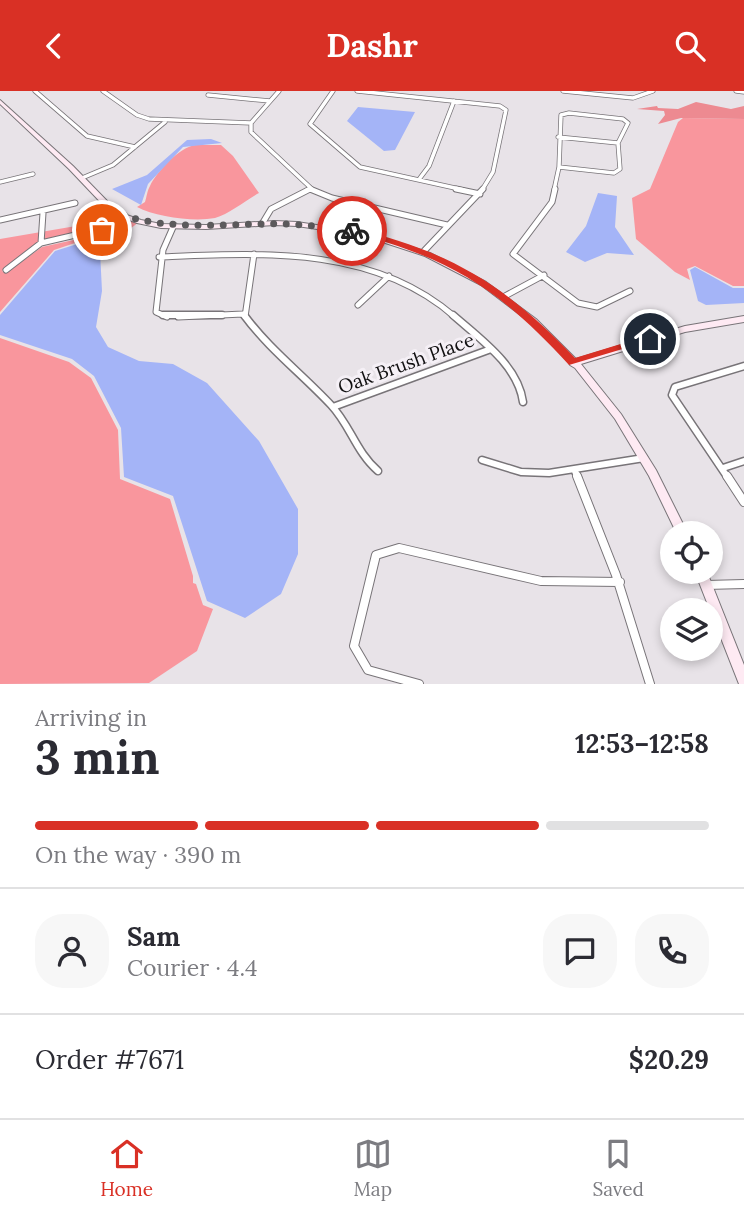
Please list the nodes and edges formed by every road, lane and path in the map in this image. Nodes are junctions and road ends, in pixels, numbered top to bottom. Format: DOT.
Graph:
graph roads {
  1 [pos="35,91"];
  2 [pos="103,91"];
  3 [pos="279,91"];
  4 [pos="334,91"];
  5 [pos="357,91"];
  6 [pos="563,91"];
  7 [pos="653,91"];
  8 [pos="736,91"];
  9 [pos="744,92"];
  10 [pos="597,93"];
  11 [pos="208,95"];
  12 [pos="0,101"];
  13 [pos="270,101"];
  14 [pos="454,101"];
  15 [pos="165,122"];
  16 [pos="251,123"];
  17 [pos="558,137"];
  18 [pos="618,143"];
  19 [pos="135,148"];
  20 [pos="559,167"];
  21 [pos="33,174"];
  22 [pos="82,178"];
  23 [pos="420,178"];
  24 [pos="0,182"];
  25 [pos="310,189"];
  26 [pos="480,194"];
  27 [pos="75,204"];
  28 [pos="43,212"];
  29 [pos="122,215"];
  30 [pos="0,220"];
  31 [pos="261,224"];
  32 [pos="174,225"];
  33 [pos="447,225"];
  34 [pos="41,244"];
  35 [pos="424,251"];
  36 [pos="254,254"];
  37 [pos="159,257"];
  38 [pos="6,270"];
  39 [pos="544,275"];
  40 [pos="389,276"];
  41 [pos="630,291"];
  42 [pos="505,296"];
  43 [pos="358,305"];
  44 [pos="243,314"];
  45 [pos="742,321"];
  46 [pos="491,349"];
  47 [pos="573,363"];
  48 [pos="744,366"];
  49 [pos="523,402"];
  50 [pos="333,407"];
  51 [pos="644,458"];
  52 [pos="482,460"];
  53 [pos="744,461"];
  54 [pos="723,468"];
  55 [pos="574,469"];
  56 [pos="378,471"];
  57 [pos="744,502"];
  58 [pos="676,521"];
  59 [pos="620,582"];
  60 [pos="744,584"];
  61 [pos="706,585"];
  62 [pos="744,681"];
  63 [pos="419,684"];
  64 [pos="650,684"];
  1 -- 19 [label="street"];
  2 -- 15 [label="street"];
  3 -- 13 [label="street"];
  4 -- 23 [label="street"];
  5 -- 14 [label="street"];
  6 -- 10 [label="street"];
  7 -- 10 [label="street"];
  8 -- 9 [label="street"];
  11 -- 13 [label="street"];
  12 -- 22 [label="street"];
  13 -- 16 [label="street"];
  14 -- 23 [label="street"];
  14 -- 26 [label="street"];
  15 -- 16 [label="street"];
  15 -- 19 [label="street"];
  16 -- 25 [label="street"];
  17 -- 18 [label="street"];
  17 -- 18 [label="street"];
  17 -- 20 [label="street"];
  18 -- 20 [label="street"];
  19 -- 22 [label="street"];
  20 -- 39 [label="street"];
  21 -- 24 [label="street"];
  22 -- 29 [label="street"];
  23 -- 26 [label="street"];
  25 -- 31 [label="street"];
  25 -- 33 [label="street"];
  26 -- 33 [label="street"];
  27 -- 28 [label="street"];
  28 -- 30 [label="street"];
  28 -- 34 [label="street"];
  29 -- 32 [label="street"];
  29 -- 34 [label="street"];
  31 -- 32 [label="street"];
  31 -- 35 [label="street"];
  32 -- 37 [label="street"];
  33 -- 35 [label="street"];
  34 -- 38 [label="street"];
  35 -- 42 [label="street"];
  36 -- 37 [label="street"];
  36 -- 40 [label="street"];
  36 -- 44 [label="street"];
  37 -- 44 [label="street"];
  39 -- 41 [label="street"];
  39 -- 42 [label="street"];
  40 -- 43 [label="street"];
  40 -- 46 [label="street"];
  42 -- 47 [label="street"];
  44 -- 50 [label="street"];
  45 -- 47 [label="street"];
  46 -- 49 [label="street"];
  46 -- 50 [label="street, Oak Brush Place"];
  47 -- 51 [label="street"];
  48 -- 54 [label="street"];
  50 -- 56 [label="street"];
  51 -- 55 [label="street"];
  51 -- 58 [label="street"];
  52 -- 55 [label="street"];
  53 -- 54 [label="street"];
  54 -- 57 [label="street"];
  55 -- 59 [label="street"];
  59 -- 63 [label="street"];
  59 -- 64 [label="street"];
  60 -- 61 [label="street"];
  61 -- 62 [label="street"];
}
